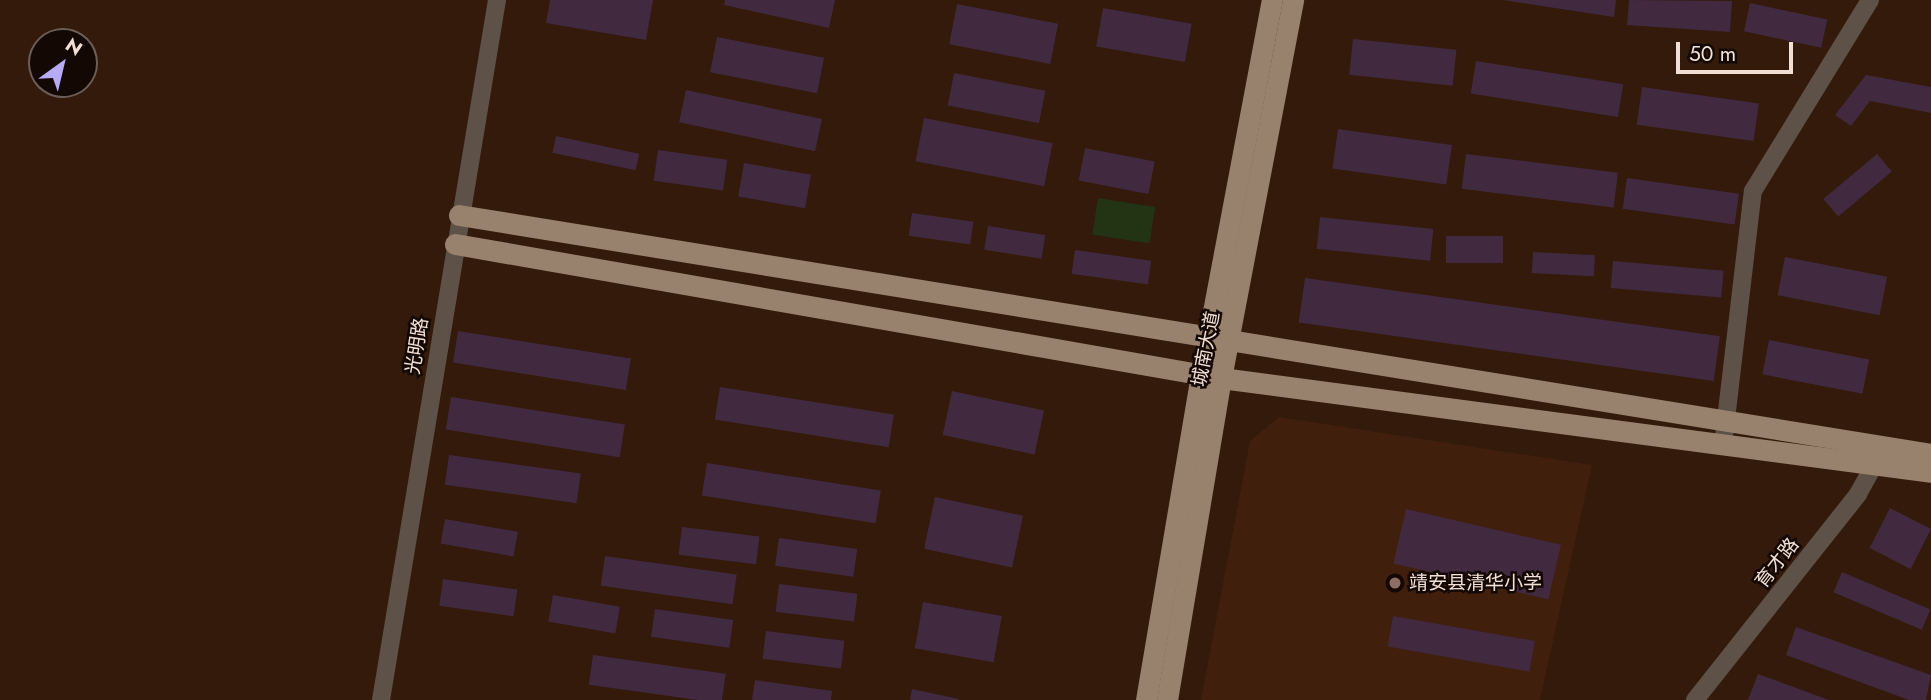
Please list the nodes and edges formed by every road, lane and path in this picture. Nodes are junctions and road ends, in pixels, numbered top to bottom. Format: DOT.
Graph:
graph roads {
  1 [pos="497,0"];
  2 [pos="1272,0"];
  3 [pos="1293,0"];
  4 [pos="1870,0"];
  5 [pos="459,215"];
  6 [pos="455,244"];
  7 [pos="1218,339"];
  8 [pos="1211,377"];
  9 [pos="1726,422"];
  10 [pos="1723,445"];
  11 [pos="1931,454"];
  12 [pos="1871,455"];
  13 [pos="1931,472"];
  14 [pos="381,700"];
  15 [pos="1146,700"];
  16 [pos="1167,700"];
  17 [pos="1695,700"];
  1 -- 5 [label="street, 光明路"];
  2 -- 7 [label="main road, 城南大道"];
  3 -- 7 [label="main road, 城南大道"];
  4 -- 9 [label="street"];
  5 -- 6 [label="street, 光明路"];
  5 -- 7 [label="main road"];
  6 -- 8 [label="main road"];
  6 -- 14 [label="street, 光明路"];
  7 -- 8 [label="main road, 城南大道"];
  7 -- 9 [label="main road"];
  8 -- 10 [label="main road"];
  8 -- 15 [label="main road, 城南大道"];
  8 -- 16 [label="main road, 城南大道"];
  9 -- 10 [label="street"];
  9 -- 12 [label="main road"];
  10 -- 12 [label="main road"];
  11 -- 12 [label="main road"];
  12 -- 13 [label="main road"];
  12 -- 17 [label="street, 育才路"];
}
